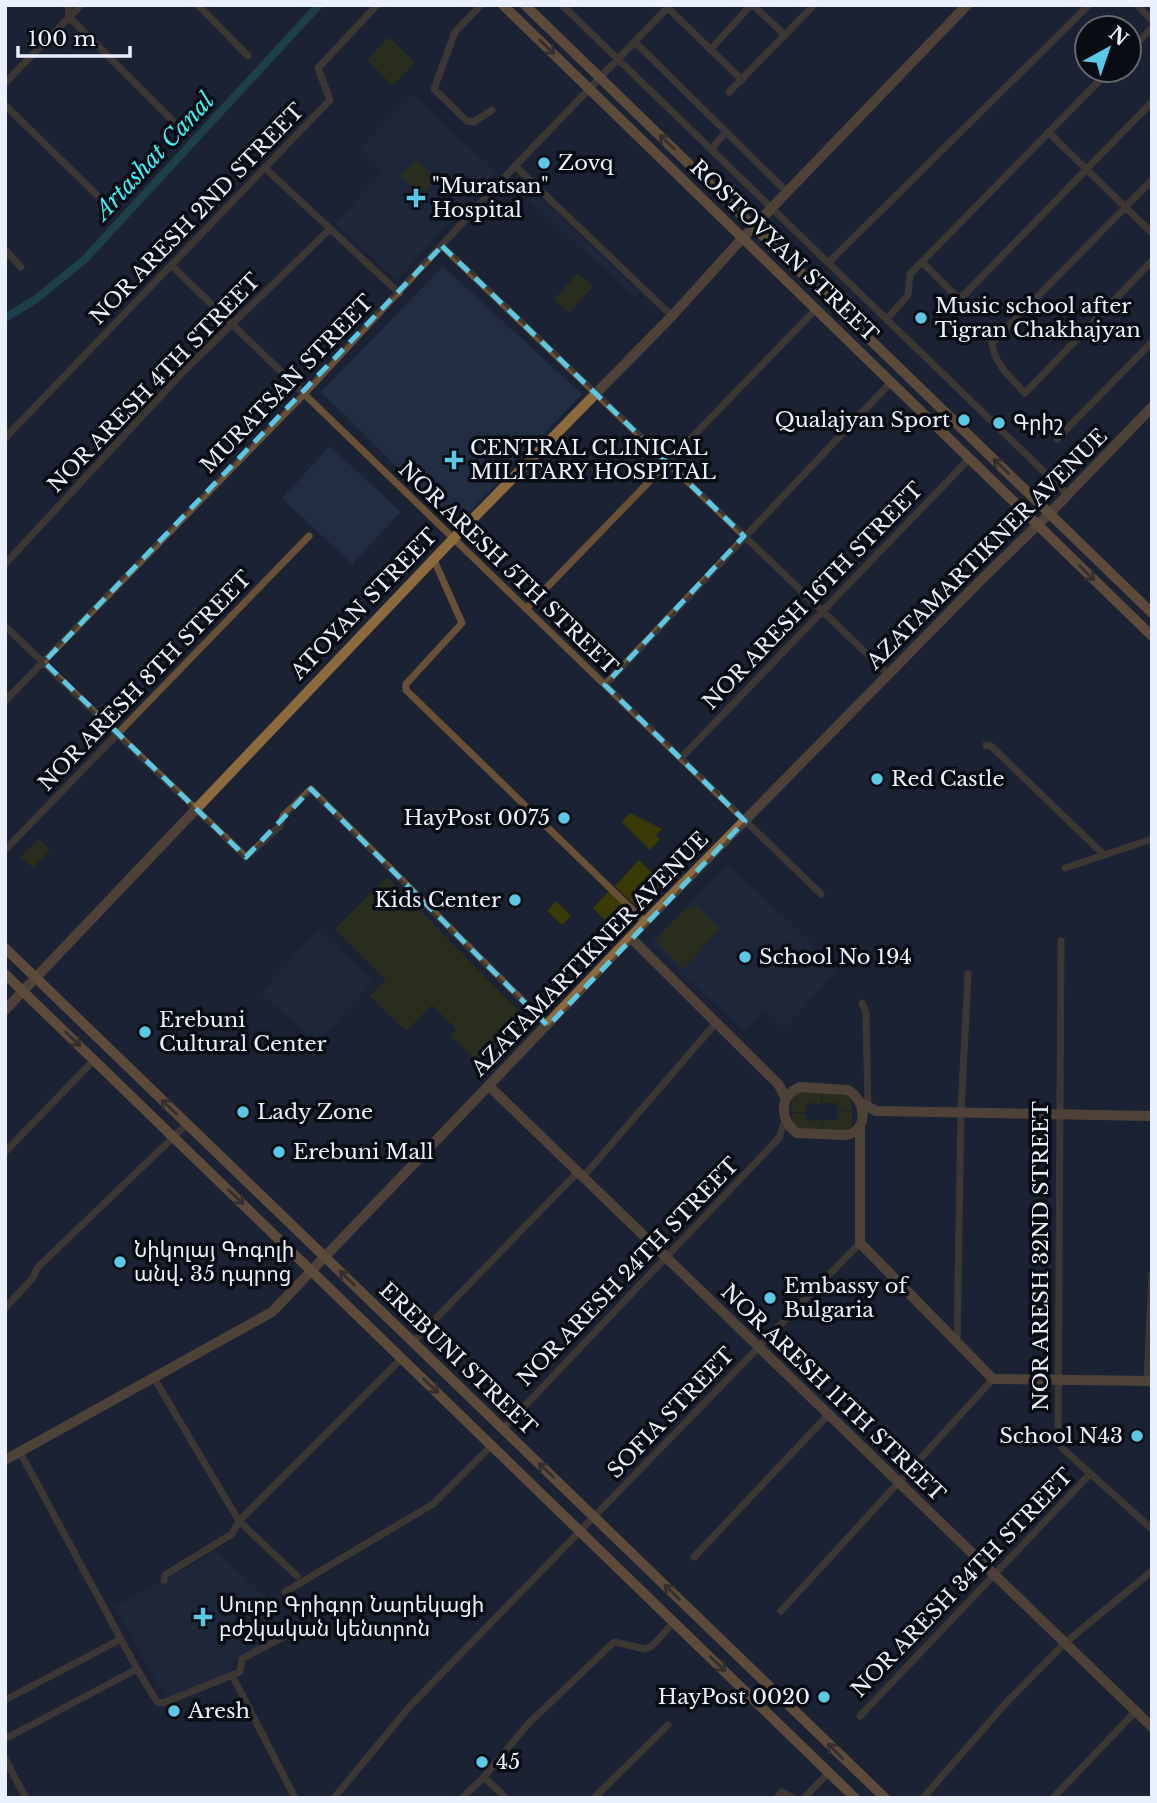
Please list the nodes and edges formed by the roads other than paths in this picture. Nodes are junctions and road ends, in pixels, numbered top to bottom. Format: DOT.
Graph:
graph roads {
  1 [pos="68,5"];
  2 [pos="81,5"];
  3 [pos="198,5"];
  4 [pos="377,5"];
  5 [pos="481,5"];
  6 [pos="503,5"];
  7 [pos="525,5"];
  8 [pos="562,5"];
  9 [pos="752,5"];
  10 [pos="814,5"];
  11 [pos="967,5"];
  12 [pos="1088,5"];
  13 [pos="1137,5"];
  14 [pos="669,7"];
  15 [pos="69,17"];
  16 [pos="1152,20"];
  17 [pos="785,35"];
  18 [pos="635,42"];
  19 [pos="710,50"];
  20 [pos="248,56"];
  21 [pos="619,59"];
  22 [pos="601,78"];
  23 [pos="742,80"];
  24 [pos="5,83"];
  25 [pos="1096,84"];
  26 [pos="591,89"];
  27 [pos="729,92"];
  28 [pos="1152,102"];
  29 [pos="5,104"];
  30 [pos="492,110"];
  31 [pos="174,122"];
  32 [pos="726,132"];
  33 [pos="1048,132"];
  34 [pos="711,149"];
  35 [pos="515,166"];
  36 [pos="266,169"];
  37 [pos="1086,169"];
  38 [pos="1152,180"];
  39 [pos="787,192"];
  40 [pos="105,203"];
  41 [pos="1125,207"];
  42 [pos="772,208"];
  43 [pos="754,227"];
  44 [pos="330,229"];
  45 [pos="1152,233"];
  46 [pos="743,239"];
  47 [pos="442,246"];
  48 [pos="5,250"];
  49 [pos="1152,261"];
  50 [pos="828,262"];
  51 [pos="922,262"];
  52 [pos="172,266"];
  53 [pos="21,267"];
  54 [pos="399,293"];
  55 [pos="816,309"];
  56 [pos="672,316"];
  57 [pos="887,319"];
  58 [pos="233,325"];
  59 [pos="1152,342"];
  60 [pos="891,382"];
  61 [pos="304,394"];
  62 [pos="595,394"];
  63 [pos="1152,407"];
  64 [pos="5,438"];
  65 [pos="1057,439"];
  66 [pos="970,458"];
  67 [pos="667,462"];
  68 [pos="1068,495"];
  69 [pos="1050,513"];
  70 [pos="1040,524"];
  71 [pos="309,536"];
  72 [pos="744,536"];
  73 [pos="453,539"];
  74 [pos="434,560"];
  75 [pos="5,564"];
  76 [pos="526,609"];
  77 [pos="822,610"];
  78 [pos="1152,613"];
  79 [pos="5,625"];
  80 [pos="1152,636"];
  81 [pos="44,662"];
  82 [pos="889,675"];
  83 [pos="605,685"];
  84 [pos="5,701"];
  85 [pos="118,734"];
  86 [pos="986,745"];
  87 [pos="681,758"];
  88 [pos="195,808"];
  89 [pos="745,821"];
  90 [pos="1152,839"];
  91 [pos="5,850"];
  92 [pos="1104,855"];
  93 [pos="1065,868"];
  94 [pos="821,894"];
  95 [pos="645,922"];
  96 [pos="631,939"];
  97 [pos="1060,941"];
  98 [pos="5,948"];
  99 [pos="5,974"];
  100 [pos="968,974"];
  101 [pos="36,978"];
  102 [pos="23,992"];
  103 [pos="862,1003"];
  104 [pos="5,1010"];
  105 [pos="715,1024"];
  106 [pos="548,1026"];
  107 [pos="94,1060"];
  108 [pos="779,1085"];
  109 [pos="489,1086"];
  110 [pos="797,1088"];
  111 [pos="786,1099"];
  112 [pos="961,1112"];
  113 [pos="866,1113"];
  114 [pos="1059,1114"];
  115 [pos="1152,1116"];
  116 [pos="785,1119"];
  117 [pos="187,1124"];
  118 [pos="797,1133"];
  119 [pos="848,1135"];
  120 [pos="173,1136"];
  121 [pos="779,1139"];
  122 [pos="859,1144"];
  123 [pos="5,1152"];
  124 [pos="583,1177"];
  125 [pos="860,1243"];
  126 [pos="324,1256"];
  127 [pos="667,1258"];
  128 [pos="311,1270"];
  129 [pos="1152,1273"];
  130 [pos="5,1308"];
  131 [pos="413,1342"];
  132 [pos="957,1343"];
  133 [pos="759,1347"];
  134 [pos="402,1358"];
  135 [pos="154,1378"];
  136 [pos="993,1379"];
  137 [pos="1058,1380"];
  138 [pos="1149,1381"];
  139 [pos="828,1415"];
  140 [pos="503,1429"];
  141 [pos="492,1446"];
  142 [pos="20,1452"];
  143 [pos="5,1460"];
  144 [pos="1090,1474"];
  145 [pos="897,1482"];
  146 [pos="595,1517"];
  147 [pos="239,1521"];
  148 [pos="1152,1529"];
  149 [pos="581,1532"];
  150 [pos="694,1557"];
  151 [pos="1152,1571"];
  152 [pos="994,1575"];
  153 [pos="297,1576"];
  154 [pos="164,1580"];
  155 [pos="285,1592"];
  156 [pos="781,1611"];
  157 [pos="674,1622"];
  158 [pos="298,1629"];
  159 [pos="121,1639"];
  160 [pos="1065,1643"];
  161 [pos="137,1670"];
  162 [pos="232,1675"];
  163 [pos="5,1700"];
  164 [pos="1136,1711"];
  165 [pos="860,1716"];
  166 [pos="668,1725"];
  167 [pos="1152,1727"];
  168 [pos="5,1739"];
  169 [pos="5,1759"];
  170 [pos="829,1772"];
  171 [pos="484,1777"];
  172 [pos="26,1798"];
  173 [pos="295,1798"];
  174 [pos="334,1798"];
  175 [pos="462,1798"];
  176 [pos="506,1798"];
  177 [pos="594,1798"];
  178 [pos="777,1798"];
  179 [pos="793,1798"];
  180 [pos="804,1798"];
  181 [pos="855,1798"];
  182 [pos="885,1798"];
  183 [pos="923,1798"];
  184 [pos="1053,1798"];
  1 -- 15 [label="street"];
  2 -- 15 [label="street"];
  3 -- 20 [label="street"];
  4 -- 36 [label="street, NOR ARESH 2ND STREET"];
  5 -- 30 [label="street"];
  6 -- 26 [label="main road, ROSTOVYAN STREET, one-way"];
  7 -- 22 [label="main road, ROSTOVYAN STREET"];
  8 -- 21 [label="street"];
  9 -- 17 [label="street"];
  9 -- 19 [label="street"];
  10 -- 17 [label="street"];
  11 -- 39 [label="street, ATOYAN STREET"];
  12 -- 50 [label="street"];
  13 -- 16 [label="street"];
  14 -- 18 [label="street"];
  14 -- 19 [label="street"];
  15 -- 24 [label="street"];
  15 -- 31 [label="street"];
  17 -- 23 [label="street"];
  18 -- 21 [label="street"];
  18 -- 32 [label="street"];
  19 -- 23 [label="street"];
  21 -- 22 [label="street"];
  21 -- 34 [label="street"];
  22 -- 26 [label="street"];
  43 -- 22 [label="main road, ROSTOVYAN STREET, one-way"];
  23 -- 27 [label="street"];
  25 -- 33 [label="street"];
  26 -- 35 [label="street, MURATSAN STREET"];
  26 -- 46 [label="main road, ROSTOVYAN STREET"];
  28 -- 37 [label="street"];
  29 -- 40 [label="street"];
  32 -- 34 [label="street"];
  32 -- 39 [label="street"];
  33 -- 37 [label="street"];
  33 -- 51 [label="street"];
  34 -- 42 [label="street"];
  35 -- 47 [label="street, MURATSAN STREET"];
  35 -- 56 [label="street"];
  36 -- 44 [label="street"];
  36 -- 52 [label="street, NOR ARESH 2ND STREET"];
  37 -- 41 [label="street"];
  37 -- 51 [label="street"];
  38 -- 41 [label="street"];
  39 -- 42 [label="street, ATOYAN STREET"];
  41 -- 45 [label="street"];
  41 -- 49 [label="street"];
  42 -- 43 [label="street, ATOYAN STREET"];
  42 -- 50 [label="street"];
  43 -- 46 [label="street, ATOYAN STREET"];
  69 -- 43 [label="main road, ROSTOVYAN STREET, one-way"];
  44 -- 54 [label="street"];
  44 -- 58 [label="street, NOR ARESH 4TH STREET"];
  46 -- 55 [label="main road, ROSTOVYAN STREET"];
  46 -- 56 [label="street, ATOYAN STREET"];
  47 -- 54 [label="street, MURATSAN STREET"];
  47 -- 62 [label="street"];
  48 -- 53 [label="street"];
  50 -- 57 [label="street"];
  51 -- 57 [label="street"];
  52 -- 58 [label="street, NOR ARESH 5TH STREET"];
  52 -- 64 [label="street, NOR ARESH 2ND STREET"];
  54 -- 61 [label="street, MURATSAN STREET"];
  55 -- 60 [label="main road, ROSTOVYAN STREET"];
  55 -- 67 [label="street"];
  56 -- 62 [label="street, ATOYAN STREET"];
  57 -- 68 [label="street"];
  58 -- 61 [label="street, NOR ARESH 5TH STREET"];
  58 -- 75 [label="street, NOR ARESH 4TH STREET"];
  59 -- 65 [label="street"];
  60 -- 66 [label="main road, ROSTOVYAN STREET"];
  60 -- 72 [label="street"];
  61 -- 73 [label="street, NOR ARESH 5TH STREET"];
  61 -- 81 [label="street, MURATSAN STREET"];
  62 -- 67 [label="street"];
  62 -- 73 [label="street, ATOYAN STREET"];
  63 -- 68 [label="street, AZATAMARTIKNER AVENUE"];
  66 -- 70 [label="main road, ROSTOVYAN STREET"];
  66 -- 77 [label="street, NOR ARESH 16TH STREET"];
  67 -- 72 [label="street"];
  67 -- 76 [label="street"];
  68 -- 69 [label="street, AZATAMARTIKNER AVENUE"];
  69 -- 70 [label="street, AZATAMARTIKNER AVENUE"];
  69 -- 78 [label="main road, ROSTOVYAN STREET"];
  70 -- 80 [label="main road, ROSTOVYAN STREET, one-way"];
  70 -- 82 [label="street, AZATAMARTIKNER AVENUE"];
  71 -- 85 [label="street, NOR ARESH 8TH STREET"];
  72 -- 77 [label="street"];
  72 -- 83 [label="street"];
  73 -- 74 [label="street, ATOYAN STREET"];
  73 -- 76 [label="street, NOR ARESH 5TH STREET"];
  74 -- 88 [label="street, ATOYAN STREET"];
  74 -- 95 [label="street"];
  76 -- 83 [label="street, NOR ARESH 5TH STREET"];
  77 -- 82 [label="street"];
  77 -- 87 [label="street, NOR ARESH 16TH STREET"];
  79 -- 81 [label="street"];
  81 -- 84 [label="street, MURATSAN STREET"];
  81 -- 85 [label="street"];
  82 -- 89 [label="street, AZATAMARTIKNER AVENUE"];
  83 -- 87 [label="street, NOR ARESH 5TH STREET"];
  85 -- 88 [label="street"];
  85 -- 91 [label="street, NOR ARESH 8TH STREET"];
  86 -- 92 [label="street"];
  87 -- 89 [label="street, NOR ARESH 5TH STREET"];
  88 -- 101 [label="street, ATOYAN STREET"];
  88 -- 106 [label="street"];
  89 -- 94 [label="street, NOR ARESH 5TH STREET"];
  89 -- 95 [label="street, AZATAMARTIKNER AVENUE"];
  90 -- 92 [label="street"];
  92 -- 93 [label="street"];
  95 -- 96 [label="street, AZATAMARTIKNER AVENUE"];
  96 -- 105 [label="street"];
  96 -- 106 [label="street, AZATAMARTIKNER AVENUE"];
  97 -- 114 [label="street, NOR ARESH 32ND STREET"];
  98 -- 101 [label="main road, EREBUNI STREET"];
  99 -- 102 [label="main road, EREBUNI STREET"];
  100 -- 112 [label="street"];
  101 -- 102 [label="street, ATOYAN STREET"];
  117 -- 101 [label="main road, EREBUNI STREET, one-way"];
  102 -- 104 [label="street, ATOYAN STREET"];
  102 -- 107 [label="main road, EREBUNI STREET, one-way"];
  103 -- 113 [label="street"];
  105 -- 108 [label="street"];
  105 -- 124 [label="street"];
  106 -- 109 [label="street, AZATAMARTIKNER AVENUE"];
  107 -- 120 [label="main road, EREBUNI STREET"];
  107 -- 123 [label="street"];
  108 -- 110 [label="street"];
  108 -- 111 [label="street"];
  109 -- 124 [label="street, NOR ARESH 11TH STREET"];
  109 -- 126 [label="street, AZATAMARTIKNER AVENUE"];
  110 -- 111 [label="street"];
  110 -- 113 [label="street"];
  111 -- 116 [label="street"];
  112 -- 113 [label="street"];
  112 -- 114 [label="street"];
  112 -- 132 [label="street"];
  113 -- 119 [label="street"];
  113 -- 122 [label="street"];
  114 -- 115 [label="street"];
  114 -- 137 [label="street, NOR ARESH 32ND STREET"];
  116 -- 118 [label="street"];
  116 -- 121 [label="street, NOR ARESH 24TH STREET"];
  117 -- 120 [label="street"];
  117 -- 126 [label="main road, EREBUNI STREET"];
  118 -- 119 [label="street"];
  118 -- 121 [label="street, NOR ARESH 24TH STREET"];
  119 -- 122 [label="street"];
  120 -- 128 [label="main road, EREBUNI STREET, one-way"];
  120 -- 130 [label="street"];
  121 -- 127 [label="street, NOR ARESH 24TH STREET"];
  122 -- 125 [label="street"];
  124 -- 127 [label="street, NOR ARESH 11TH STREET"];
  124 -- 131 [label="street"];
  125 -- 132 [label="street"];
  125 -- 133 [label="street, SOFIA STREET"];
  126 -- 128 [label="street, AZATAMARTIKNER AVENUE"];
  131 -- 126 [label="main road, EREBUNI STREET, one-way"];
  127 -- 133 [label="street, NOR ARESH 11TH STREET"];
  127 -- 140 [label="street, NOR ARESH 24TH STREET"];
  128 -- 134 [label="main road, EREBUNI STREET"];
  128 -- 135 [label="street, AZATAMARTIKNER AVENUE"];
  129 -- 138 [label="street"];
  131 -- 140 [label="main road, EREBUNI STREET"];
  132 -- 136 [label="street"];
  133 -- 139 [label="street, NOR ARESH 11TH STREET"];
  133 -- 146 [label="street, SOFIA STREET"];
  134 -- 141 [label="main road, EREBUNI STREET, one-way"];
  134 -- 147 [label="street"];
  135 -- 142 [label="street, AZATAMARTIKNER AVENUE"];
  135 -- 147 [label="street"];
  136 -- 137 [label="street"];
  136 -- 145 [label="street"];
  137 -- 138 [label="street"];
  137 -- 144 [label="street, NOR ARESH 32ND STREET"];
  139 -- 145 [label="street, NOR ARESH 11TH STREET"];
  139 -- 150 [label="street"];
  146 -- 140 [label="main road, EREBUNI STREET, one-way"];
  141 -- 149 [label="main road, EREBUNI STREET"];
  141 -- 155 [label="street"];
  142 -- 143 [label="street, AZATAMARTIKNER AVENUE"];
  142 -- 159 [label="street"];
  144 -- 148 [label="street, NOR ARESH 32ND STREET"];
  144 -- 152 [label="street, NOR ARESH 34TH STREET"];
  145 -- 152 [label="street, NOR ARESH 11TH STREET"];
  145 -- 156 [label="street"];
  146 -- 149 [label="street, SOFIA STREET"];
  182 -- 146 [label="main road, EREBUNI STREET, one-way"];
  147 -- 153 [label="street"];
  147 -- 154 [label="street"];
  149 -- 157 [label="main road, EREBUNI STREET"];
  149 -- 174 [label="street"];
  151 -- 160 [label="street"];
  152 -- 160 [label="street, NOR ARESH 11TH STREET"];
  152 -- 165 [label="street, NOR ARESH 34TH STREET"];
  157 -- 170 [label="main road, EREBUNI STREET, one-way"];
  157 -- 171 [label="street"];
  158 -- 162 [label="street"];
  159 -- 161 [label="street"];
  159 -- 163 [label="street"];
  160 -- 164 [label="street, NOR ARESH 11TH STREET"];
  160 -- 183 [label="street"];
  161 -- 162 [label="street"];
  161 -- 168 [label="street"];
  162 -- 173 [label="street"];
  164 -- 167 [label="street, NOR ARESH 11TH STREET"];
  164 -- 184 [label="street"];
  166 -- 177 [label="street"];
  169 -- 172 [label="street"];
  170 -- 180 [label="street"];
  170 -- 181 [label="main road, EREBUNI STREET"];
  171 -- 175 [label="street"];
  171 -- 176 [label="street"];
  178 -- 179 [label="street"];
}
